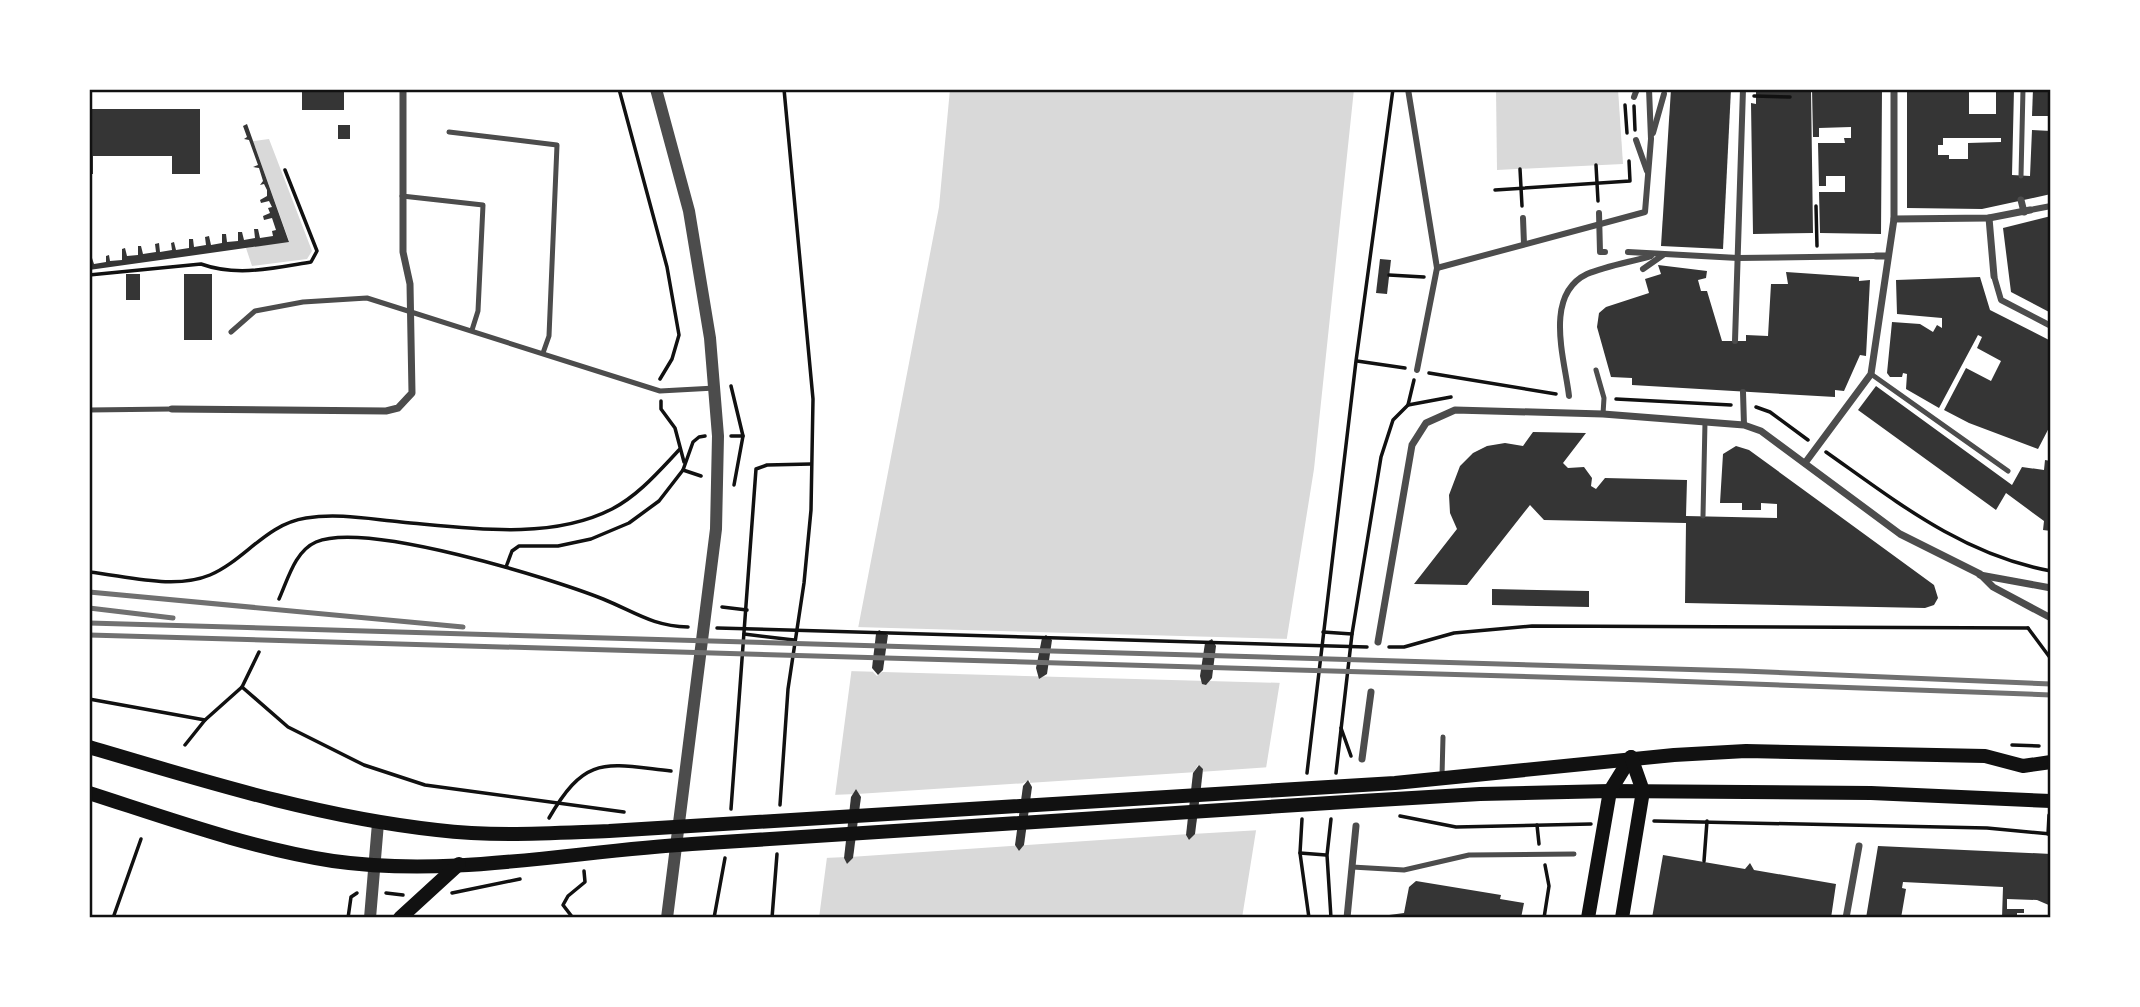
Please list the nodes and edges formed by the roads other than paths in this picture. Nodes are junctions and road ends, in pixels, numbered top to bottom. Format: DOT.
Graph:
graph roads {
  1 [pos="404,89"];
  2 [pos="656,89"];
  3 [pos="1408,89"];
  4 [pos="1637,89"];
  5 [pos="1649,89"];
  6 [pos="1743,89"];
  7 [pos="1894,89"];
  8 [pos="2023,89"];
  9 [pos="1664,94"];
  10 [pos="1634,97"];
  11 [pos="449,132"];
  12 [pos="1651,139"];
  13 [pos="1632,141"];
  14 [pos="1648,176"];
  15 [pos="2021,176"];
  16 [pos="402,196"];
  17 [pos="2021,200"];
  18 [pos="2051,206"];
  19 [pos="2027,211"];
  20 [pos="1599,214"];
  21 [pos="1522,218"];
  22 [pos="1989,218"];
  23 [pos="1894,219"];
  24 [pos="1599,224"];
  25 [pos="1524,244"];
  26 [pos="1605,252"];
  27 [pos="1628,252"];
  28 [pos="1660,255"];
  29 [pos="1876,256"];
  30 [pos="1887,256"];
  31 [pos="1738,258"];
  32 [pos="1437,268"];
  33 [pos="1643,269"];
  34 [pos="1994,276"];
  35 [pos="411,312"];
  36 [pos="2051,326"];
  37 [pos="472,330"];
  38 [pos="231,332"];
  39 [pos="1735,341"];
  40 [pos="543,353"];
  41 [pos="1417,370"];
  42 [pos="1596,370"];
  43 [pos="1871,374"];
  44 [pos="715,388"];
  45 [pos="1743,391"];
  46 [pos="1569,396"];
  47 [pos="172,409"];
  48 [pos="89,410"];
  49 [pos="1604,414"];
  50 [pos="1705,422"];
  51 [pos="1744,425"];
  52 [pos="1805,463"];
  53 [pos="2008,471"];
  54 [pos="1703,516"];
  55 [pos="1980,575"];
  56 [pos="2051,589"];
  57 [pos="2051,618"];
  58 [pos="1376,644"];
  59 [pos="1371,692"];
  60 [pos="1443,737"];
  61 [pos="89,747"];
  62 [pos="1631,757"];
  63 [pos="1362,759"];
  64 [pos="2051,762"];
  65 [pos="1442,779"];
  66 [pos="1610,791"];
  67 [pos="1643,791"];
  68 [pos="89,793"];
  69 [pos="2051,801"];
  70 [pos="378,823"];
  71 [pos="1356,827"];
  72 [pos="1859,846"];
  73 [pos="1574,854"];
  74 [pos="373,864"];
  75 [pos="459,864"];
  76 [pos="1352,867"];
  77 [pos="370,918"];
  78 [pos="400,918"];
  79 [pos="667,918"];
  80 [pos="1347,918"];
  81 [pos="1588,918"];
  82 [pos="1622,918"];
  83 [pos="1846,918"];
  1 -- 16 [label="street"];
  2 -- 44 [label="street"];
  3 -- 32 [label="street"];
  4 -- 10 [label="street"];
  5 -- 12 [label="street"];
  6 -- 31 [label="street"];
  7 -- 23 [label="street"];
  8 -- 15 [label="lane"];
  9 -- 12 [label="street"];
  11 -- 40 [label="lane"];
  12 -- 14 [label="street"];
  13 -- 14 [label="street"];
  14 -- 24 [label="street"];
  16 -- 35 [label="street"];
  16 -- 37 [label="lane"];
  17 -- 19 [label="street"];
  18 -- 19 [label="street"];
  19 -- 22 [label="street"];
  20 -- 24 [label="street"];
  21 -- 25 [label="street"];
  22 -- 23 [label="street"];
  22 -- 34 [label="street"];
  23 -- 30 [label="street"];
  24 -- 25 [label="street"];
  24 -- 26 [label="street"];
  25 -- 32 [label="street"];
  27 -- 28 [label="street"];
  28 -- 31 [label="street"];
  28 -- 33 [label="street"];
  28 -- 46 [label="street"];
  29 -- 30 [label="street"];
  29 -- 31 [label="street"];
  30 -- 43 [label="street"];
  31 -- 39 [label="street"];
  32 -- 41 [label="street"];
  34 -- 36 [label="street"];
  35 -- 37 [label="lane"];
  35 -- 38 [label="lane"];
  35 -- 47 [label="street"];
  37 -- 40 [label="lane"];
  40 -- 44 [label="lane"];
  42 -- 49 [label="lane"];
  43 -- 52 [label="street"];
  43 -- 53 [label="lane"];
  44 -- 79 [label="street"];
  45 -- 51 [label="street"];
  47 -- 48 [label="lane"];
  49 -- 50 [label="street"];
  49 -- 58 [label="street"];
  50 -- 51 [label="street"];
  50 -- 54 [label="lane"];
  51 -- 52 [label="street"];
  52 -- 55 [label="street"];
  55 -- 56 [label="street"];
  55 -- 57 [label="street"];
  59 -- 63 [label="street"];
  60 -- 65 [label="lane"];
  61 -- 70 [label="main road"];
  62 -- 64 [label="main road"];
  62 -- 65 [label="main road"];
  62 -- 66 [label="main road"];
  62 -- 67 [label="main road"];
  65 -- 70 [label="main road"];
  66 -- 67 [label="main road"];
  66 -- 75 [label="main road"];
  66 -- 81 [label="main road"];
  67 -- 69 [label="main road"];
  67 -- 82 [label="main road"];
  68 -- 74 [label="main road"];
  70 -- 74 [label="street"];
  71 -- 76 [label="street"];
  72 -- 83 [label="street"];
  73 -- 76 [label="lane"];
  74 -- 75 [label="main road"];
  74 -- 77 [label="street"];
  75 -- 78 [label="main road"];
  76 -- 80 [label="street"];
}
